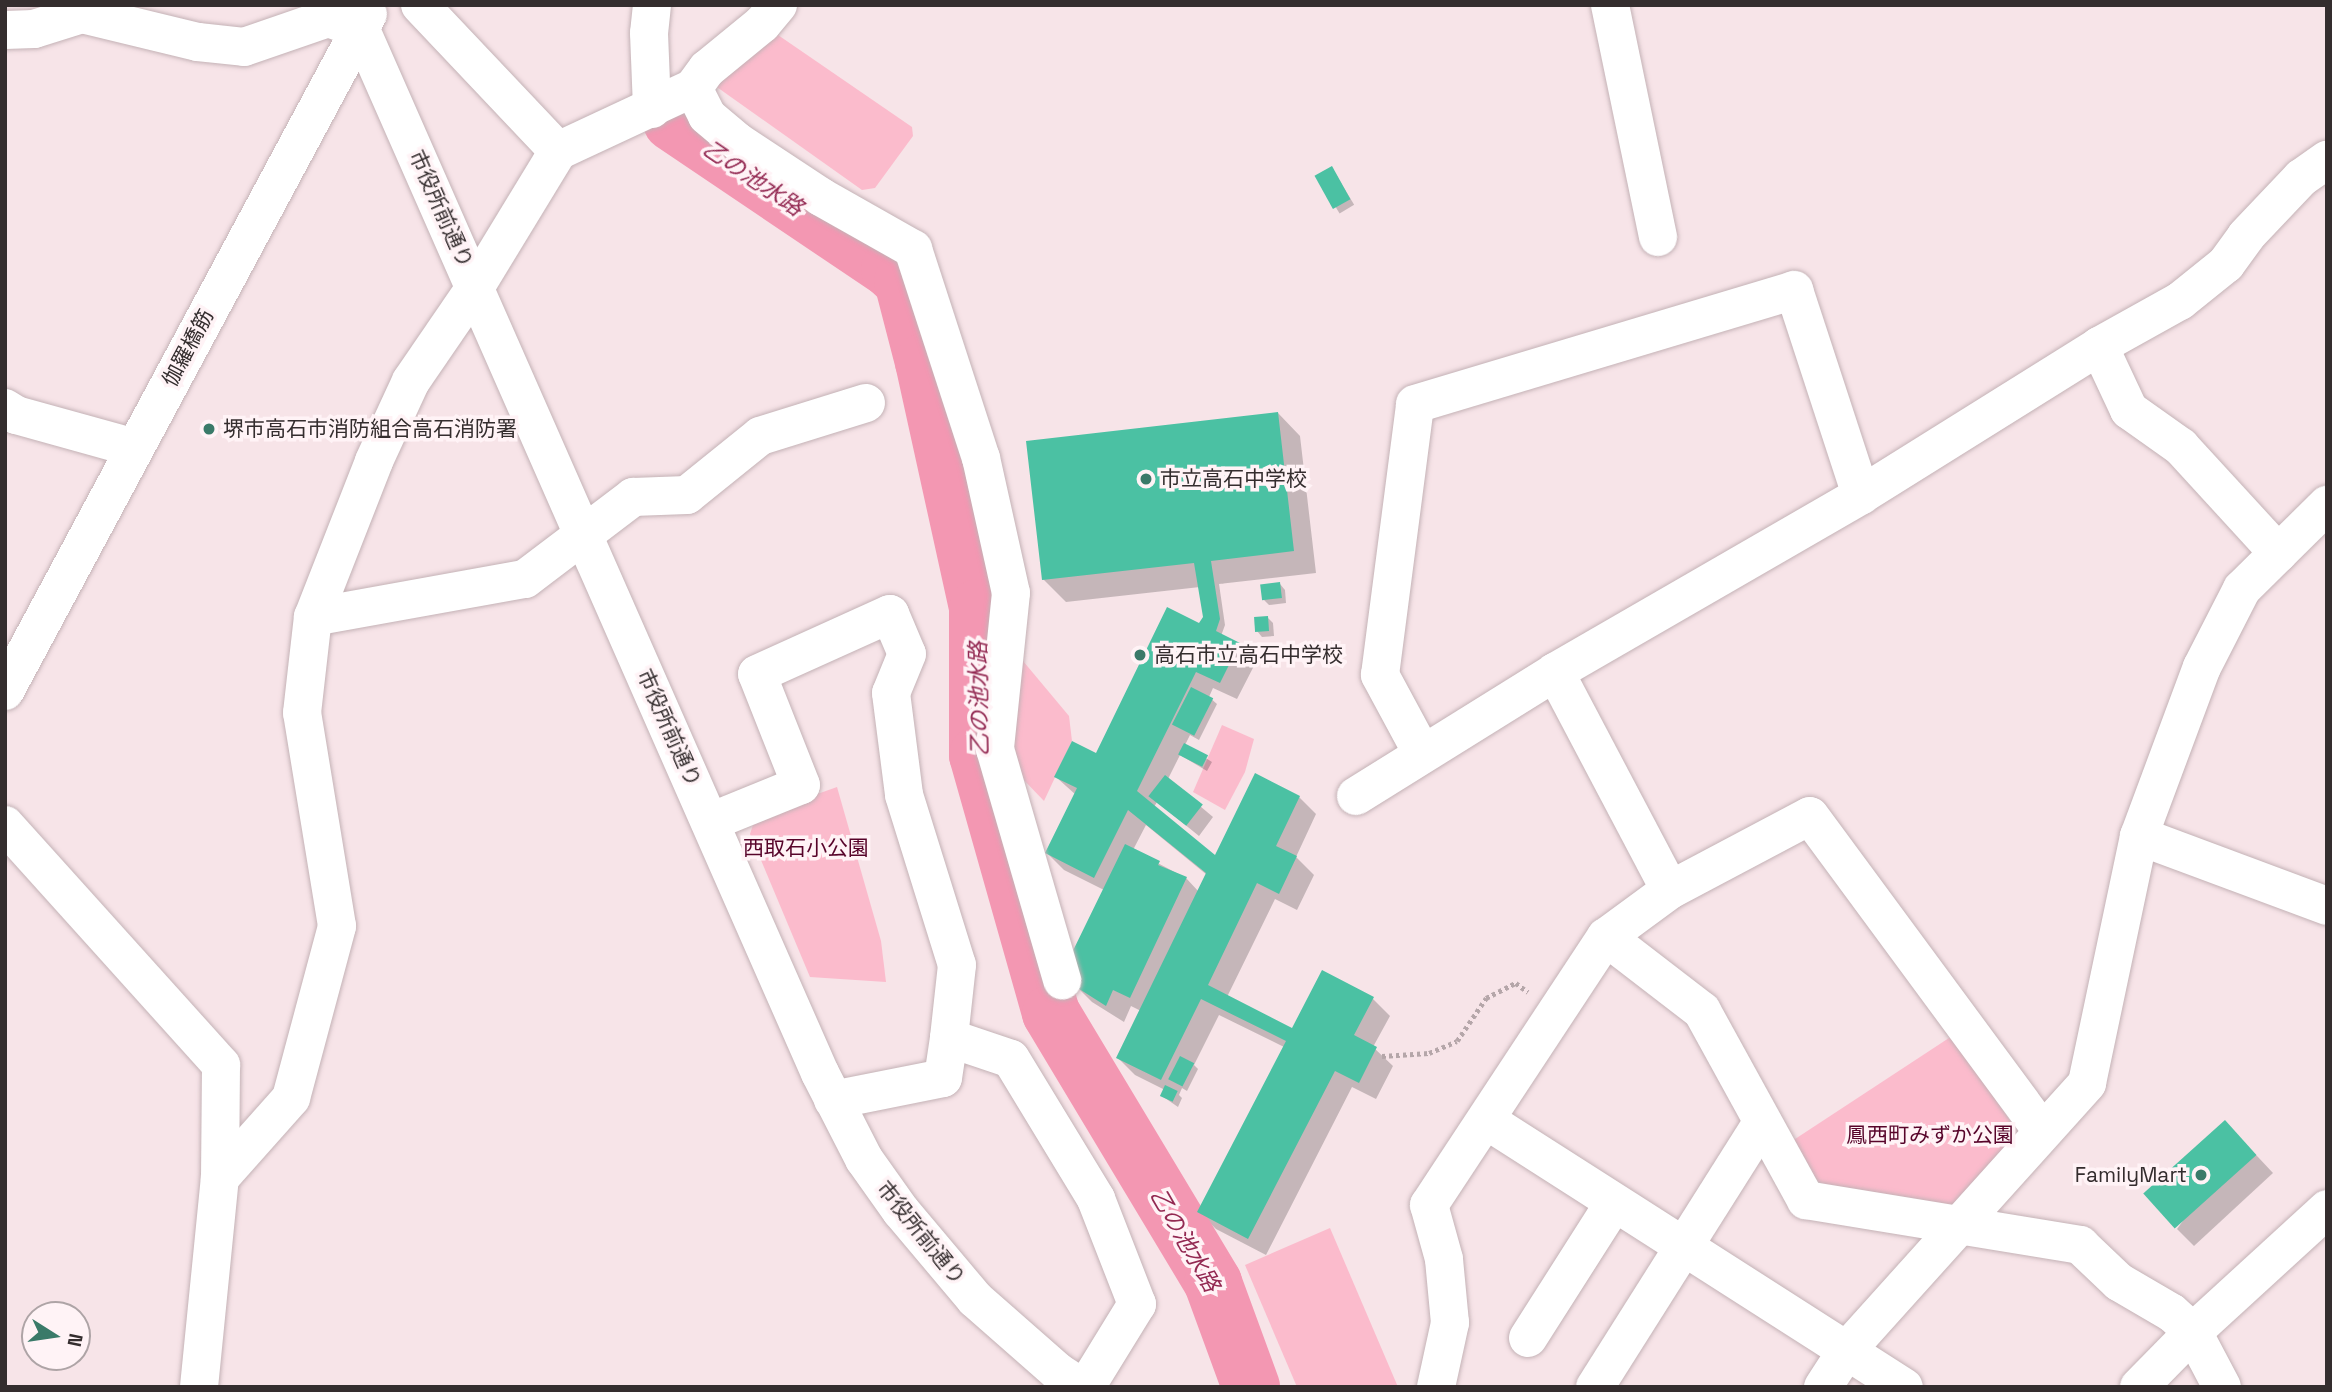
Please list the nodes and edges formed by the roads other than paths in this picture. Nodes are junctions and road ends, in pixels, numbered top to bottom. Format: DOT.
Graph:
graph roads {
  1 [pos="421,5"];
  2 [pos="652,5"];
  3 [pos="778,5"];
  4 [pos="1610,5"];
  5 [pos="361,13"];
  6 [pos="5,30"];
  7 [pos="692,88"];
  8 [pos="652,109"];
  9 [pos="558,151"];
  10 [pos="2327,160"];
  11 [pos="1658,237"];
  12 [pos="476,286"];
  13 [pos="2099,346"];
  14 [pos="866,403"];
  15 [pos="5,408"];
  16 [pos="135,448"];
  17 [pos="1861,495"];
  18 [pos="2327,505"];
  19 [pos="585,534"];
  20 [pos="2278,553"];
  21 [pos="313,617"];
  22 [pos="1555,672"];
  23 [pos="5,691"];
  24 [pos="1422,753"];
  25 [pos="1356,796"];
  26 [pos="710,822"];
  27 [pos="5,825"];
  28 [pos="2139,836"];
  29 [pos="1670,890"];
  30 [pos="2327,906"];
  31 [pos="1606,937"];
  32 [pos="1062,980"];
  33 [pos="950,1038"];
  34 [pos="833,1100"];
  35 [pos="1486,1120"];
  36 [pos="1762,1123"];
  37 [pos="2042,1131"];
  38 [pos="219,1178"];
  39 [pos="1614,1203"];
  40 [pos="2327,1209"];
  41 [pos="1959,1223"];
  42 [pos="1685,1245"];
  43 [pos="2193,1332"];
  44 [pos="1528,1338"];
  45 [pos="1847,1350"];
  46 [pos="199,1387"];
  47 [pos="1083,1387"];
  48 [pos="1436,1387"];
  49 [pos="1595,1387"];
  50 [pos="1823,1387"];
  51 [pos="1904,1387"];
  52 [pos="2139,1387"];
  53 [pos="2222,1387"];
  1 -- 9 [label="street"];
  2 -- 8 [label="street"];
  3 -- 7 [label="street"];
  4 -- 11 [label="street"];
  5 -- 6 [label="street"];
  5 -- 12 [label="street, 市役所前通り"];
  5 -- 16 [label="street, 伽羅橋筋"];
  7 -- 8 [label="street"];
  7 -- 32 [label="street"];
  8 -- 9 [label="street"];
  9 -- 12 [label="street"];
  10 -- 13 [label="street"];
  12 -- 19 [label="street, 市役所前通り"];
  12 -- 21 [label="street"];
  13 -- 17 [label="street"];
  13 -- 20 [label="street"];
  14 -- 19 [label="street"];
  15 -- 16 [label="street"];
  16 -- 23 [label="street, 伽羅橋筋"];
  17 -- 22 [label="street"];
  17 -- 24 [label="street"];
  18 -- 20 [label="street"];
  19 -- 21 [label="street"];
  19 -- 26 [label="street, 市役所前通り"];
  20 -- 28 [label="street"];
  21 -- 38 [label="street"];
  22 -- 24 [label="street"];
  22 -- 29 [label="street"];
  24 -- 25 [label="street"];
  26 -- 33 [label="street"];
  26 -- 34 [label="street, 市役所前通り"];
  27 -- 38 [label="street"];
  28 -- 30 [label="street"];
  28 -- 37 [label="street"];
  29 -- 31 [label="street"];
  29 -- 37 [label="street"];
  31 -- 35 [label="street"];
  31 -- 36 [label="street"];
  33 -- 34 [label="street"];
  33 -- 47 [label="street"];
  34 -- 47 [label="street, 市役所前通り"];
  35 -- 39 [label="street"];
  35 -- 48 [label="street"];
  36 -- 41 [label="street"];
  36 -- 42 [label="street"];
  37 -- 41 [label="street"];
  38 -- 46 [label="street"];
  39 -- 42 [label="street"];
  39 -- 44 [label="street"];
  40 -- 43 [label="street"];
  41 -- 43 [label="street"];
  41 -- 45 [label="street"];
  42 -- 45 [label="street"];
  42 -- 49 [label="street"];
  43 -- 52 [label="street"];
  43 -- 53 [label="street"];
  45 -- 50 [label="street"];
  45 -- 51 [label="street"];
}
